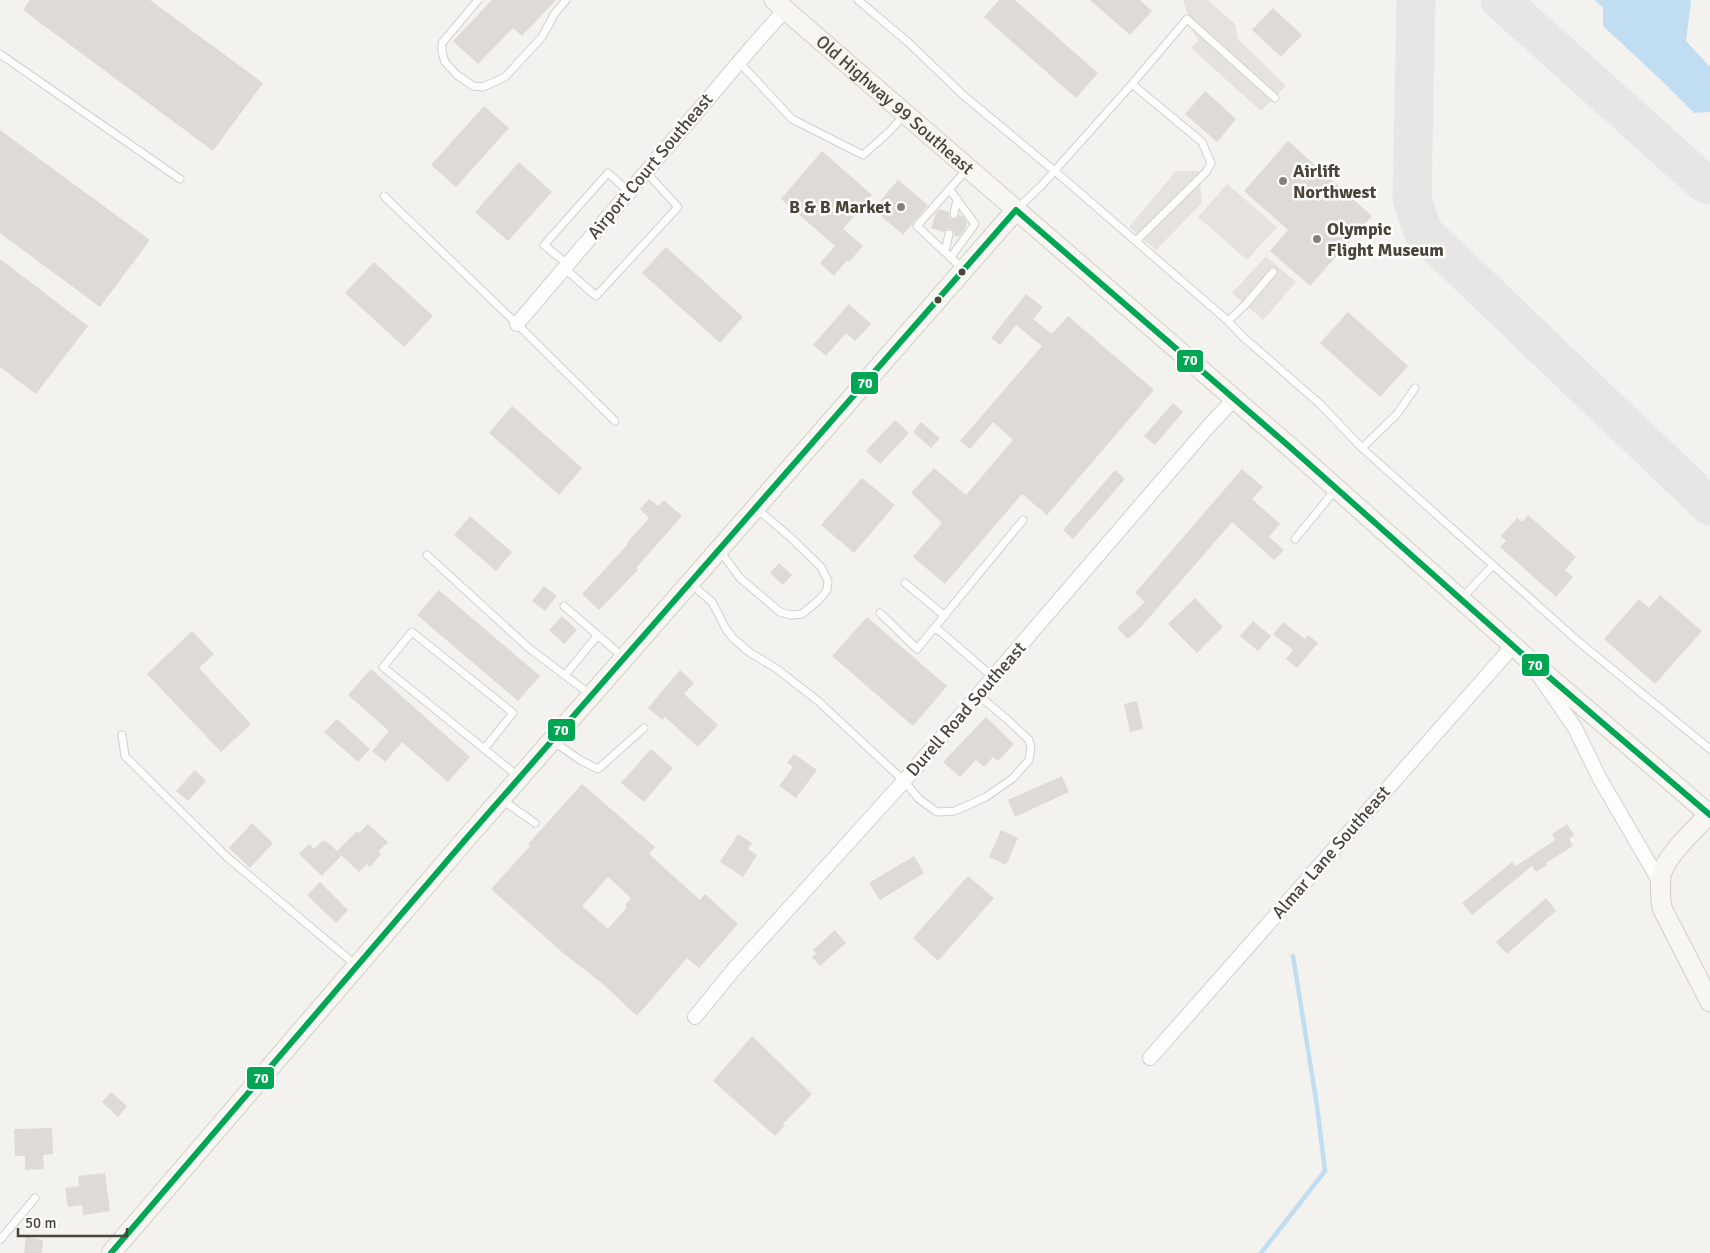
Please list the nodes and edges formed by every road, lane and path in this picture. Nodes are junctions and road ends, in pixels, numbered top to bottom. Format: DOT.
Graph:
graph roads {
  1 [pos="478,0"];
  2 [pos="566,0"];
  3 [pos="858,0"];
  4 [pos="779,5"];
  5 [pos="0,54"];
  6 [pos="739,62"];
  7 [pos="1132,84"];
  8 [pos="1275,98"];
  9 [pos="906,114"];
  10 [pos="968,168"];
  11 [pos="1054,170"];
  12 [pos="646,172"];
  13 [pos="180,179"];
  14 [pos="950,190"];
  15 [pos="629,192"];
  16 [pos="384,196"];
  17 [pos="957,199"];
  18 [pos="1016,210"];
  19 [pos="954,214"];
  20 [pos="949,234"];
  21 [pos="1136,241"];
  22 [pos="945,251"];
  23 [pos="958,263"];
  24 [pos="566,266"];
  25 [pos="1272,272"];
  26 [pos="1228,321"];
  27 [pos="517,324"];
  28 [pos="1416,388"];
  29 [pos="1234,399"];
  30 [pos="615,421"];
  31 [pos="1362,448"];
  32 [pos="1336,489"];
  33 [pos="755,508"];
  34 [pos="1023,520"];
  35 [pos="1295,539"];
  36 [pos="720,550"];
  37 [pos="427,556"];
  38 [pos="1493,566"];
  39 [pos="690,583"];
  40 [pos="905,583"];
  41 [pos="1461,600"];
  42 [pos="564,606"];
  43 [pos="880,613"];
  44 [pos="945,616"];
  45 [pos="935,627"];
  46 [pos="598,635"];
  47 [pos="1513,646"];
  48 [pos="624,658"];
  49 [pos="1528,659"];
  50 [pos="565,675"];
  51 [pos="993,678"];
  52 [pos="978,695"];
  53 [pos="592,696"];
  54 [pos="644,728"];
  55 [pos="122,735"];
  56 [pos="552,740"];
  57 [pos="484,748"];
  58 [pos="1710,749"];
  59 [pos="520,778"];
  60 [pos="904,781"];
  61 [pos="501,799"];
  62 [pos="1710,815"];
  63 [pos="535,823"];
  64 [pos="1661,884"];
  65 [pos="357,966"];
  66 [pos="1710,1002"];
  67 [pos="695,1017"];
  68 [pos="1150,1058"];
  69 [pos="35,1198"];
  70 [pos="0,1240"];
  71 [pos="111,1253"];
  1 -- 2 [label="lane"];
  3 -- 11 [label="lane"];
  4 -- 6 [label="street, Airport Court Southeast"];
  4 -- 9 [label="street, Old Highway 99 Southeast"];
  5 -- 13 [label="lane"];
  6 -- 9 [label="lane"];
  6 -- 12 [label="street, Airport Court Southeast"];
  7 -- 8 [label="lane"];
  7 -- 11 [label="lane"];
  7 -- 21 [label="lane"];
  9 -- 10 [label="street, Old Highway 99 Southeast"];
  10 -- 14 [label="lane"];
  10 -- 18 [label="street, Old Highway 99 Southeast"];
  11 -- 18 [label="lane"];
  11 -- 21 [label="lane"];
  12 -- 15 [label="street, Airport Court Southeast"];
  12 -- 24 [label="lane"];
  14 -- 17 [label="lane"];
  14 -- 22 [label="lane"];
  15 -- 24 [label="street, Airport Court Southeast"];
  15 -- 24 [label="lane"];
  16 -- 27 [label="lane"];
  17 -- 19 [label="lane"];
  17 -- 23 [label="lane"];
  18 -- 23 [label="street"];
  18 -- 29 [label="street, Old Highway 99 Southeast"];
  20 -- 22 [label="lane"];
  21 -- 26 [label="lane"];
  22 -- 23 [label="lane"];
  23 -- 33 [label="street"];
  24 -- 27 [label="street, Airport Court Southeast"];
  25 -- 26 [label="lane"];
  26 -- 31 [label="lane"];
  27 -- 30 [label="lane"];
  28 -- 31 [label="lane"];
  29 -- 32 [label="street, Old Highway 99 Southeast"];
  29 -- 51 [label="street, Durell Road Southeast"];
  31 -- 38 [label="lane"];
  32 -- 35 [label="lane"];
  32 -- 41 [label="street, Old Highway 99 Southeast"];
  33 -- 36 [label="street"];
  33 -- 36 [label="lane"];
  34 -- 44 [label="lane"];
  36 -- 39 [label="street"];
  37 -- 50 [label="lane"];
  38 -- 41 [label="lane"];
  38 -- 58 [label="lane"];
  39 -- 48 [label="street"];
  39 -- 60 [label="lane"];
  40 -- 44 [label="lane"];
  41 -- 47 [label="street, Old Highway 99 Southeast"];
  42 -- 46 [label="lane"];
  43 -- 45 [label="lane"];
  44 -- 45 [label="lane"];
  45 -- 51 [label="lane"];
  46 -- 48 [label="lane"];
  46 -- 50 [label="lane"];
  47 -- 49 [label="street, Old Highway 99 Southeast"];
  47 -- 68 [label="street, Almar Lane Southeast"];
  48 -- 53 [label="street"];
  49 -- 62 [label="street, Old Highway 99 Southeast"];
  49 -- 64 [label="street"];
  50 -- 53 [label="lane"];
  51 -- 52 [label="street, Durell Road Southeast"];
  52 -- 60 [label="street, Durell Road Southeast"];
  52 -- 60 [label="lane"];
  53 -- 56 [label="street"];
  54 -- 56 [label="lane"];
  55 -- 65 [label="lane"];
  56 -- 59 [label="street"];
  57 -- 57 [label="lane"];
  57 -- 59 [label="lane"];
  59 -- 61 [label="street"];
  60 -- 67 [label="street, Durell Road Southeast"];
  61 -- 63 [label="lane"];
  61 -- 65 [label="street"];
  62 -- 64 [label="street"];
  64 -- 66 [label="street"];
  65 -- 71 [label="street"];
  69 -- 70 [label="lane"];
}
